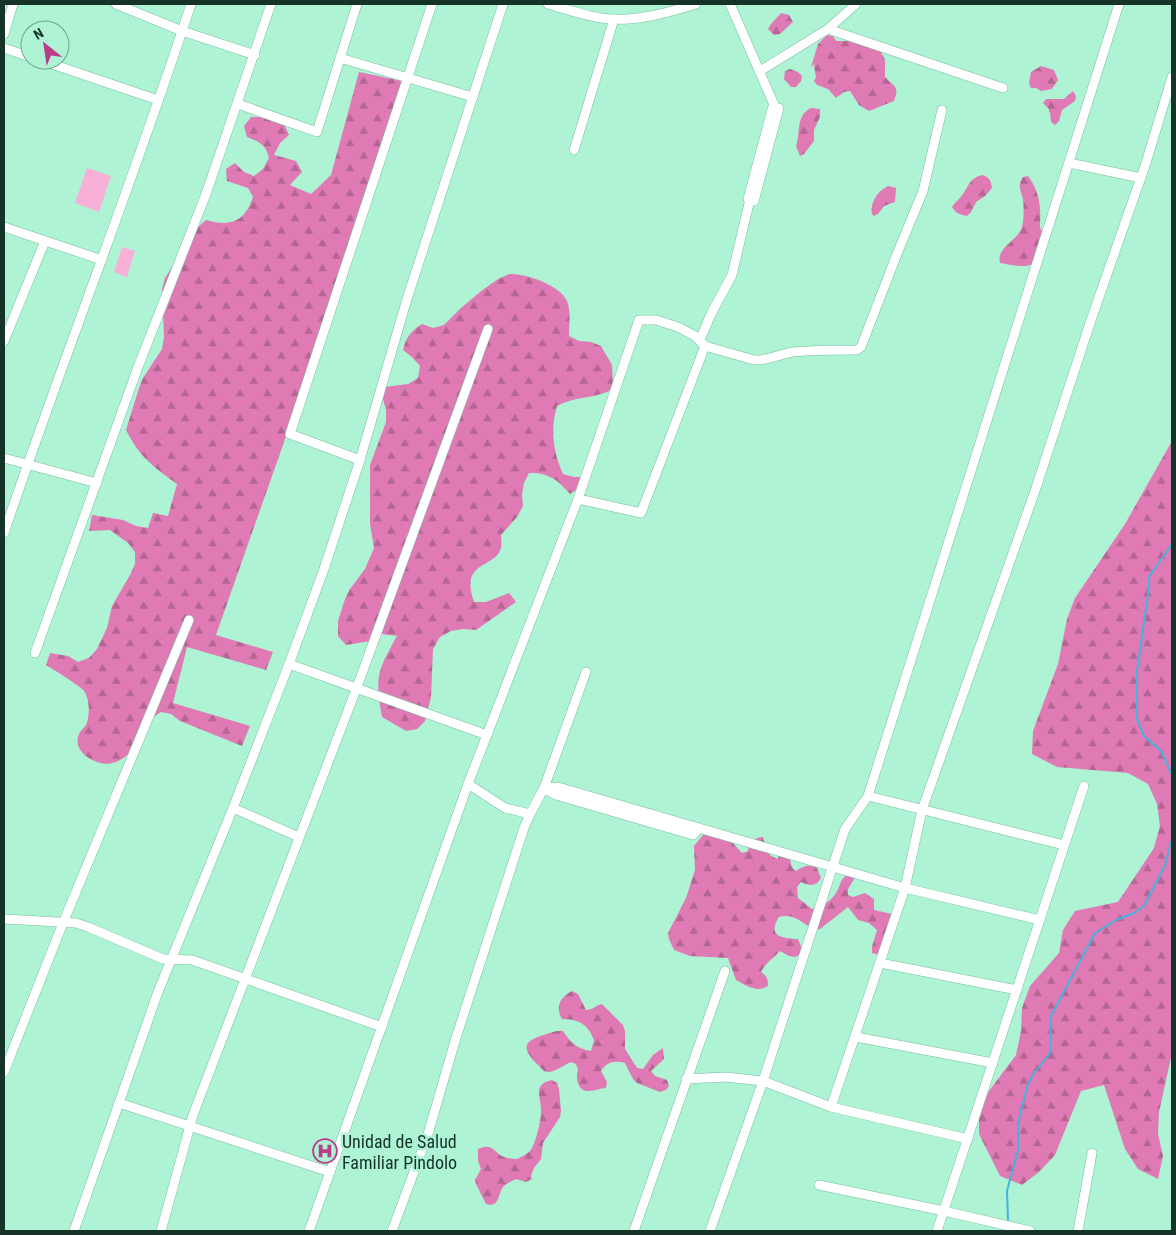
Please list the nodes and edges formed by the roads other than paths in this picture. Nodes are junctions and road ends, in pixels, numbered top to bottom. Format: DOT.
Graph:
graph roads {
  1 [pos="13,4"];
  2 [pos="116,4"];
  3 [pos="191,4"];
  4 [pos="271,4"];
  5 [pos="357,4"];
  6 [pos="432,4"];
  7 [pos="503,4"];
  8 [pos="548,4"];
  9 [pos="696,4"];
  10 [pos="730,4"];
  11 [pos="856,4"];
  12 [pos="1119,4"];
  13 [pos="614,19"];
  14 [pos="828,29"];
  15 [pos="182,30"];
  16 [pos="4,34"];
  17 [pos="4,48"];
  18 [pos="20,53"];
  19 [pos="255,55"];
  20 [pos="340,58"];
  21 [pos="70,70"];
  22 [pos="760,71"];
  23 [pos="408,77"];
  24 [pos="1172,77"];
  25 [pos="1003,88"];
  26 [pos="473,97"];
  27 [pos="158,100"];
  28 [pos="238,104"];
  29 [pos="942,110"];
  30 [pos="574,150"];
  31 [pos="1069,163"];
  32 [pos="1141,178"];
  33 [pos="4,227"];
  34 [pos="45,241"];
  35 [pos="102,260"];
  36 [pos="488,329"];
  37 [pos="4,341"];
  38 [pos="703,343"];
  39 [pos="4,458"];
  40 [pos="360,460"];
  41 [pos="27,465"];
  42 [pos="97,483"];
  43 [pos="578,499"];
  44 [pos="4,533"];
  45 [pos="189,620"];
  46 [pos="35,653"];
  47 [pos="289,664"];
  48 [pos="586,672"];
  49 [pos="357,687"];
  50 [pos="487,735"];
  51 [pos="468,784"];
  52 [pos="1084,786"];
  53 [pos="544,788"];
  54 [pos="868,796"];
  55 [pos="232,808"];
  56 [pos="922,810"];
  57 [pos="530,814"];
  58 [pos="299,837"];
  59 [pos="1064,845"];
  60 [pos="833,866"];
  61 [pos="905,888"];
  62 [pos="4,918"];
  63 [pos="1040,920"];
  64 [pos="63,923"];
  65 [pos="172,958"];
  66 [pos="880,963"];
  67 [pos="725,971"];
  68 [pos="245,979"];
  69 [pos="1017,990"];
  70 [pos="382,1027"];
  71 [pos="856,1037"];
  72 [pos="994,1063"];
  73 [pos="4,1072"];
  74 [pos="686,1079"];
  75 [pos="763,1081"];
  76 [pos="119,1103"];
  77 [pos="831,1107"];
  78 [pos="189,1126"];
  79 [pos="968,1139"];
  80 [pos="1092,1153"];
  81 [pos="330,1172"];
  82 [pos="819,1185"];
  83 [pos="944,1211"];
  84 [pos="74,1231"];
  85 [pos="160,1231"];
  86 [pos="309,1231"];
  87 [pos="392,1231"];
  88 [pos="634,1231"];
  89 [pos="710,1231"];
  90 [pos="937,1231"];
  91 [pos="1030,1231"];
  92 [pos="1078,1231"];
  1 -- 16 [label="street"];
  2 -- 15 [label="street"];
  3 -- 15 [label="street"];
  4 -- 19 [label="street"];
  5 -- 20 [label="street"];
  6 -- 23 [label="street"];
  7 -- 26 [label="street"];
  8 -- 13 [label="street"];
  9 -- 13 [label="street"];
  10 -- 22 [label="street"];
  11 -- 14 [label="street"];
  12 -- 31 [label="street"];
  13 -- 30 [label="street"];
  14 -- 22 [label="street"];
  14 -- 25 [label="street"];
  15 -- 19 [label="street"];
  15 -- 27 [label="street"];
  17 -- 18 [label="street"];
  19 -- 28 [label="street"];
  20 -- 23 [label="street"];
  20 -- 28 [label="street"];
  21 -- 27 [label="street"];
  22 -- 38 [label="street"];
  23 -- 26 [label="street"];
  23 -- 40 [label="street"];
  24 -- 32 [label="street"];
  26 -- 40 [label="street"];
  27 -- 35 [label="street"];
  28 -- 42 [label="street"];
  29 -- 38 [label="street"];
  31 -- 32 [label="street"];
  31 -- 54 [label="street"];
  32 -- 56 [label="street"];
  33 -- 34 [label="street"];
  34 -- 35 [label="street"];
  34 -- 37 [label="street"];
  35 -- 41 [label="street"];
  36 -- 49 [label="street"];
  38 -- 43 [label="street"];
  38 -- 43 [label="street"];
  39 -- 41 [label="street"];
  40 -- 47 [label="street"];
  41 -- 42 [label="street"];
  41 -- 44 [label="street"];
  42 -- 46 [label="street"];
  43 -- 50 [label="street"];
  45 -- 64 [label="street"];
  47 -- 49 [label="street"];
  47 -- 55 [label="street"];
  48 -- 53 [label="street"];
  49 -- 50 [label="street"];
  49 -- 58 [label="street"];
  50 -- 51 [label="street"];
  51 -- 57 [label="street"];
  51 -- 70 [label="street"];
  52 -- 59 [label="street"];
  53 -- 57 [label="street"];
  53 -- 60 [label="street"];
  54 -- 56 [label="street"];
  54 -- 60 [label="street"];
  55 -- 58 [label="street"];
  55 -- 65 [label="street"];
  56 -- 59 [label="street"];
  56 -- 61 [label="street"];
  57 -- 87 [label="street"];
  58 -- 68 [label="street"];
  59 -- 63 [label="street"];
  60 -- 61 [label="street"];
  60 -- 75 [label="street"];
  61 -- 63 [label="street"];
  61 -- 66 [label="street"];
  62 -- 64 [label="street"];
  63 -- 69 [label="street"];
  64 -- 65 [label="street"];
  64 -- 73 [label="street"];
  65 -- 68 [label="street"];
  65 -- 76 [label="street"];
  66 -- 69 [label="street"];
  66 -- 71 [label="street"];
  67 -- 74 [label="street"];
  68 -- 70 [label="street"];
  68 -- 78 [label="street"];
  69 -- 72 [label="street"];
  70 -- 81 [label="street"];
  71 -- 72 [label="street"];
  71 -- 77 [label="street"];
  72 -- 79 [label="street"];
  74 -- 75 [label="street"];
  74 -- 88 [label="street"];
  75 -- 77 [label="street"];
  75 -- 89 [label="street"];
  76 -- 78 [label="street"];
  76 -- 84 [label="street"];
  77 -- 79 [label="street"];
  78 -- 81 [label="street"];
  78 -- 85 [label="street"];
  79 -- 83 [label="street"];
  80 -- 92 [label="street"];
  81 -- 86 [label="street"];
  82 -- 83 [label="street"];
  83 -- 90 [label="street"];
  83 -- 91 [label="street"];
}
